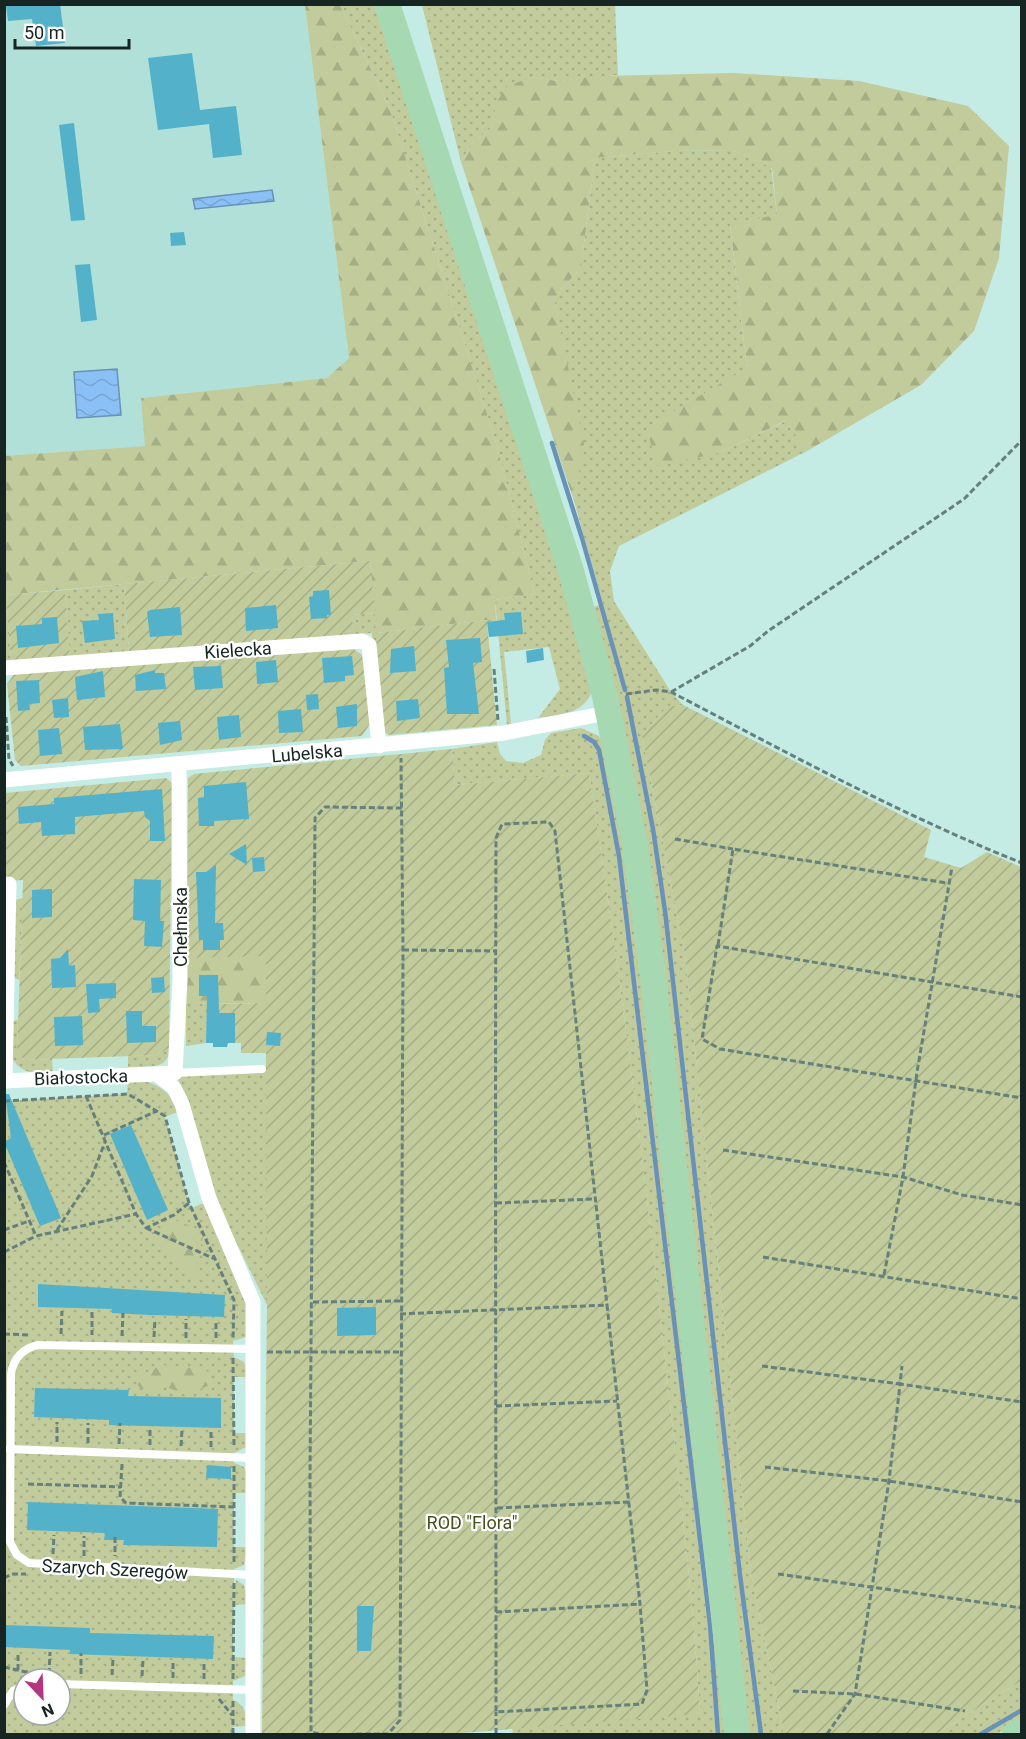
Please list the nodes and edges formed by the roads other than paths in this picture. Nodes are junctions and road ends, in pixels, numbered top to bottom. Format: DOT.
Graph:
graph roads {
  1 [pos="387,4"];
  2 [pos="4,668"];
  3 [pos="606,705"];
  4 [pos="379,746"];
  5 [pos="179,764"];
  6 [pos="4,780"];
  7 [pos="9,884"];
  8 [pos="262,1069"];
  9 [pos="175,1073"];
  10 [pos="158,1075"];
  11 [pos="5,1080"];
  12 [pos="253,1350"];
  13 [pos="9,1449"];
  14 [pos="253,1458"];
  15 [pos="253,1575"];
  16 [pos="72,1684"];
  17 [pos="254,1690"];
  18 [pos="1022,1731"];
  19 [pos="253,1734"];
  20 [pos="737,1734"];
  21 [pos="1015,1734"];
  1 -- 3 [label="main road"];
  2 -- 4 [label="street, Kielecka"];
  3 -- 4 [label="street, Lubelska"];
  3 -- 20 [label="main road"];
  4 -- 5 [label="street, Lubelska"];
  5 -- 6 [label="street, Lubelska"];
  5 -- 9 [label="street, Chełmska"];
  7 -- 11 [label="street"];
  8 -- 9 [label="lane"];
  9 -- 10 [label="street"];
  10 -- 11 [label="street, Białostocka"];
  10 -- 12 [label="street"];
  12 -- 13 [label="lane, Szarych Szeregów"];
  12 -- 14 [label="street"];
  13 -- 14 [label="lane"];
  13 -- 15 [label="lane, Szarych Szeregów"];
  14 -- 15 [label="street"];
  15 -- 17 [label="street"];
  16 -- 17 [label="lane"];
  17 -- 19 [label="street"];
  18 -- 21 [label="main road"];
}
